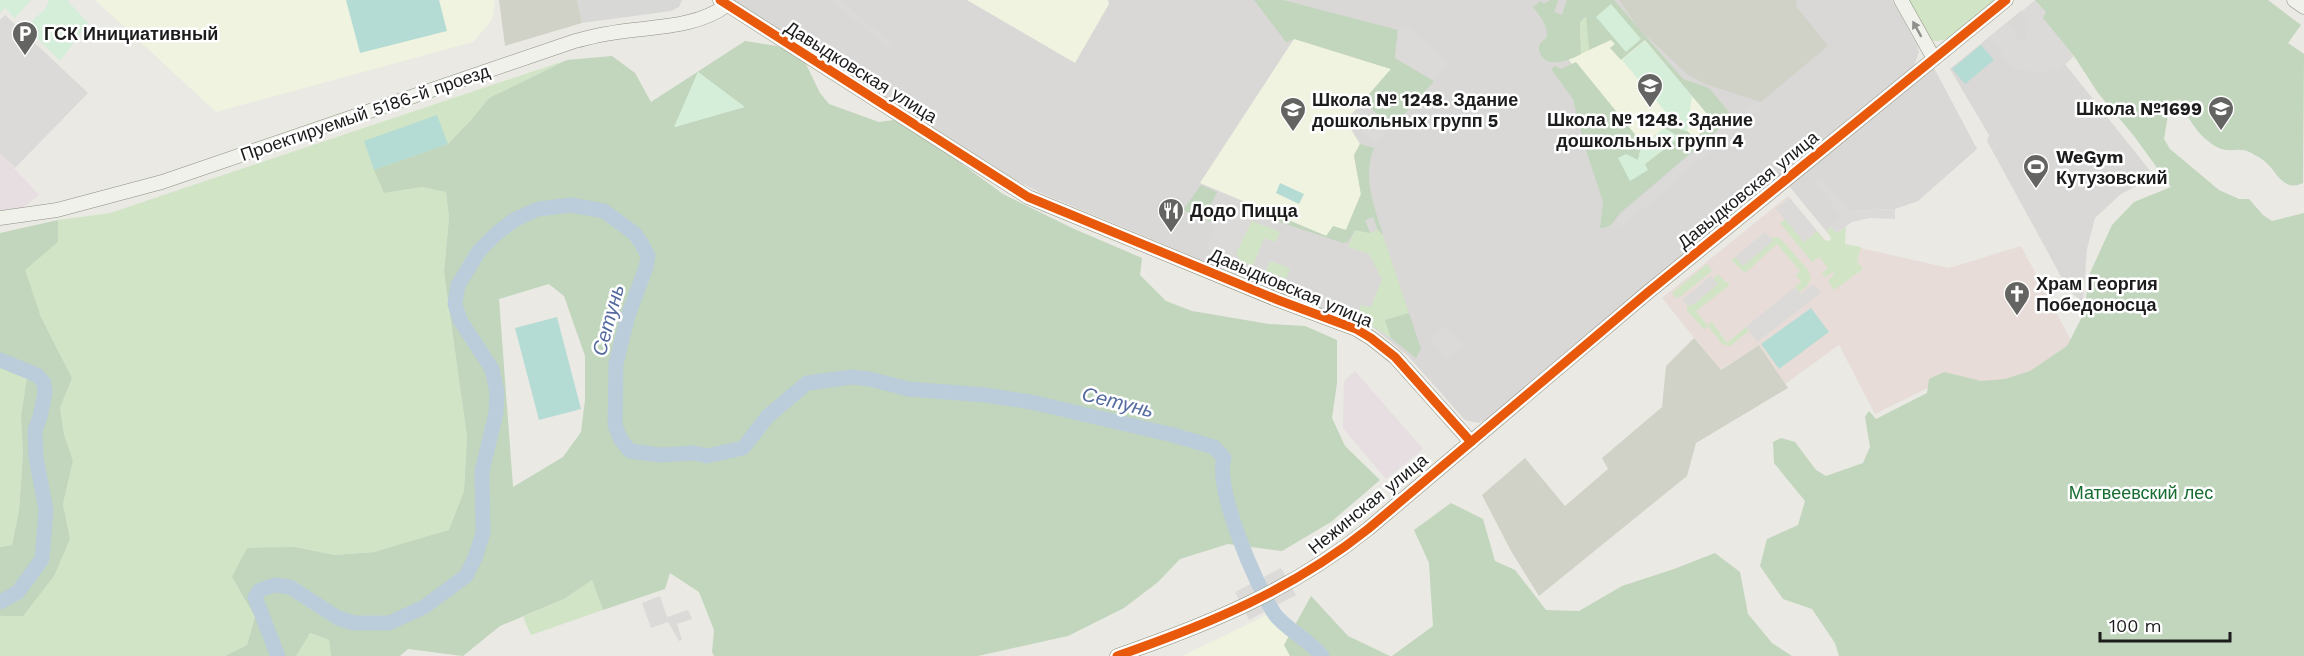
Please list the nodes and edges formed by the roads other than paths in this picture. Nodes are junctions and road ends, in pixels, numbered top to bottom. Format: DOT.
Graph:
graph roads {
  1 [pos="1901,0"];
  2 [pos="2006,0"];
  3 [pos="2294,0"];
  4 [pos="723,2"];
  5 [pos="2304,7"];
  6 [pos="1934,57"];
  7 [pos="0,218"];
  8 [pos="1471,442"];
  9 [pos="1117,656"];
  6 -- 1 [label="street, one-way"];
  2 -- 6 [label="street, Давыдковская улица"];
  3 -- 5 [label="street"];
  4 -- 7 [label="street, Проектируемый 5186-й проезд"];
  4 -- 8 [label="street, Давыдковская улица"];
  6 -- 8 [label="street, Давыдковская улица"];
  8 -- 9 [label="street, Нежинская улица"];
}
